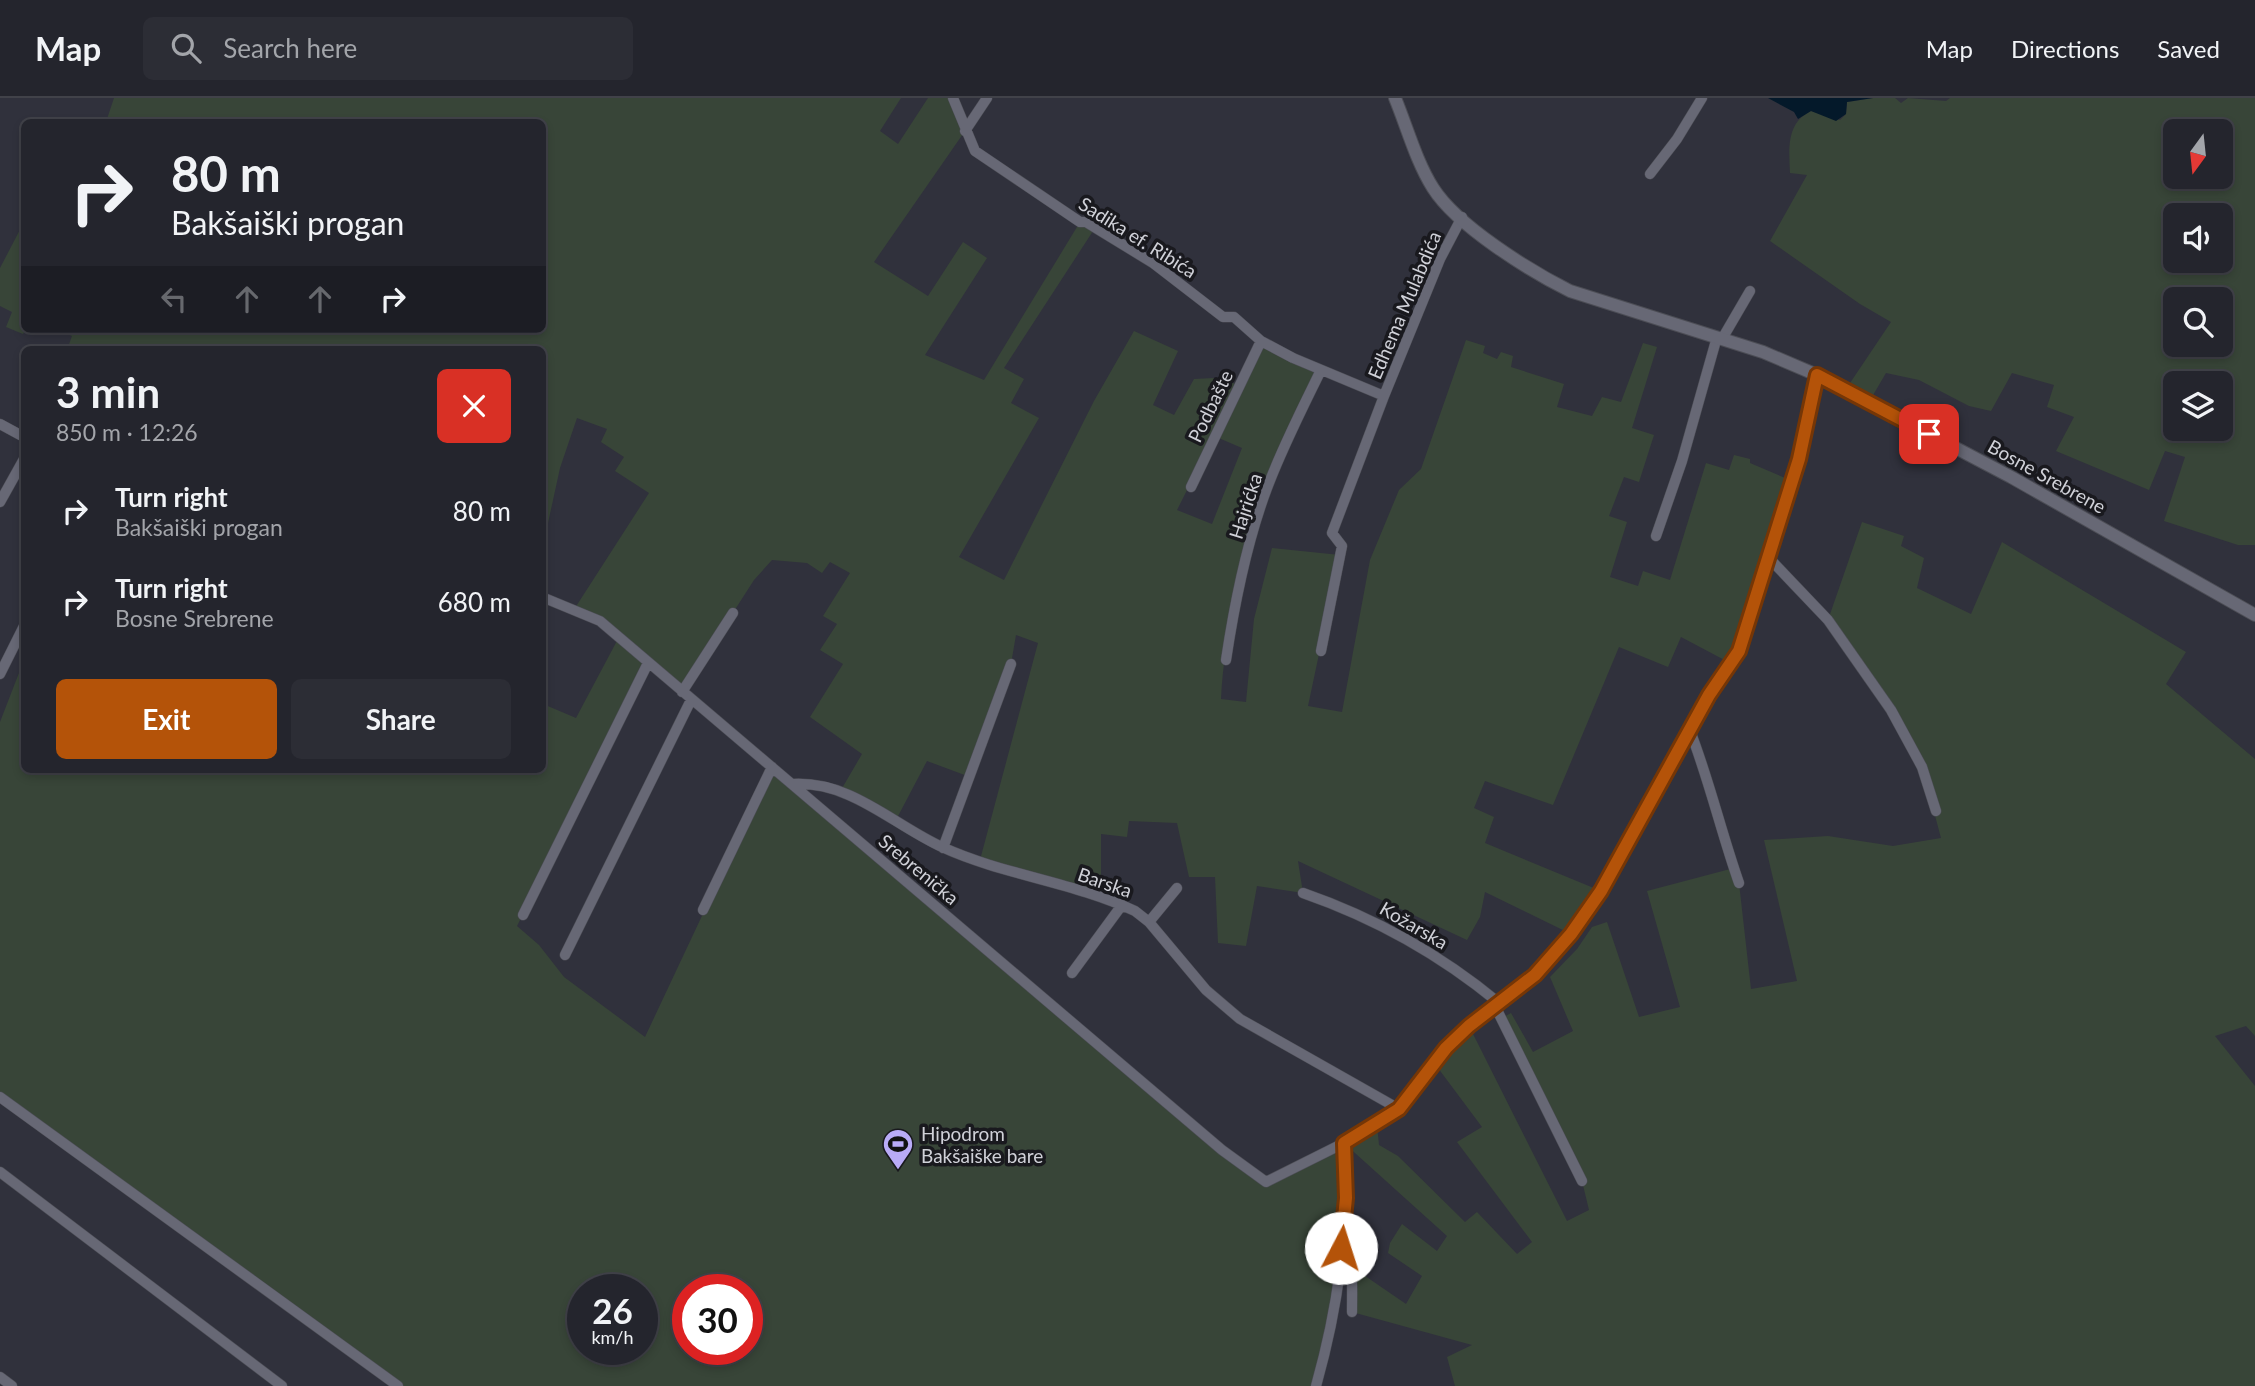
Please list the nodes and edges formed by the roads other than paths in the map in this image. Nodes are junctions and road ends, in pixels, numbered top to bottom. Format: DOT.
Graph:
graph roads {
  1 [pos="953,98"];
  2 [pos="987,98"];
  3 [pos="1395,98"];
  4 [pos="1702,98"];
  5 [pos="965,131"];
  6 [pos="1650,174"];
  7 [pos="1462,217"];
  8 [pos="1750,291"];
  9 [pos="1720,338"];
  10 [pos="1261,341"];
  11 [pos="1321,370"];
  12 [pos="1817,375"];
  13 [pos="1373,391"];
  14 [pos="1384,396"];
  15 [pos="0,424"];
  16 [pos="21,435"];
  17 [pos="21,464"];
  18 [pos="1191,487"];
  19 [pos="0,502"];
  20 [pos="1656,536"];
  21 [pos="1769,558"];
  22 [pos="546,599"];
  23 [pos="733,613"];
  24 [pos="2255,615"];
  25 [pos="21,632"];
  26 [pos="1321,651"];
  27 [pos="1226,660"];
  28 [pos="648,663"];
  29 [pos="1011,664"];
  30 [pos="0,674"];
  31 [pos="682,692"];
  32 [pos="691,700"];
  33 [pos="1689,728"];
  34 [pos="772,767"];
  35 [pos="793,784"];
  36 [pos="1936,811"];
  37 [pos="943,848"];
  38 [pos="1739,883"];
  39 [pos="1177,888"];
  40 [pos="1303,893"];
  41 [pos="1122,905"];
  42 [pos="703,910"];
  43 [pos="523,915"];
  44 [pos="1149,922"];
  45 [pos="565,955"];
  46 [pos="1072,973"];
  47 [pos="1497,1004"];
  48 [pos="0,1097"];
  49 [pos="1399,1109"];
  50 [pos="1344,1143"];
  51 [pos="0,1172"];
  52 [pos="1582,1181"];
  53 [pos="1342,1233"];
  54 [pos="1352,1312"];
  55 [pos="0,1377"];
  56 [pos="12,1386"];
  57 [pos="282,1386"];
  58 [pos="398,1386"];
  59 [pos="1316,1386"];
  1 -- 5 [label="street, Sadika ef. Ribića"];
  2 -- 5 [label="street"];
  3 -- 7 [label="street, Bosne Srebrene"];
  4 -- 6 [label="street"];
  5 -- 10 [label="street, Sadika ef. Ribića"];
  7 -- 9 [label="street, Bosne Srebrene"];
  7 -- 14 [label="street, Edhema Mulabdića"];
  8 -- 9 [label="street"];
  9 -- 12 [label="street, Bosne Srebrene"];
  9 -- 20 [label="street"];
  10 -- 11 [label="street, Sadika ef. Ribića"];
  10 -- 18 [label="street, Podbašte"];
  11 -- 13 [label="street, Sadika ef. Ribića"];
  11 -- 27 [label="street, Hajrićka"];
  12 -- 21 [label="street"];
  12 -- 24 [label="street, Bosne Srebrene"];
  13 -- 14 [label="street, Edhema Mulabdića"];
  14 -- 26 [label="street"];
  15 -- 16 [label="street"];
  17 -- 19 [label="street"];
  21 -- 33 [label="street"];
  21 -- 36 [label="street"];
  22 -- 28 [label="street, Srebrenička"];
  23 -- 31 [label="street"];
  25 -- 30 [label="street"];
  28 -- 31 [label="street, Srebrenička"];
  28 -- 43 [label="street"];
  29 -- 37 [label="street"];
  31 -- 32 [label="street, Srebrenička"];
  32 -- 34 [label="street, Srebrenička"];
  32 -- 45 [label="street"];
  33 -- 38 [label="street"];
  33 -- 47 [label="street"];
  34 -- 35 [label="street, Srebrenička"];
  34 -- 42 [label="street"];
  35 -- 37 [label="street, Barska"];
  35 -- 50 [label="street, Srebrenička"];
  37 -- 41 [label="street, Barska"];
  39 -- 44 [label="street"];
  40 -- 47 [label="street, Kožarska"];
  41 -- 44 [label="street, Barska"];
  41 -- 46 [label="street"];
  44 -- 49 [label="street, Barska"];
  47 -- 49 [label="street"];
  47 -- 52 [label="street"];
  48 -- 58 [label="street"];
  49 -- 50 [label="street"];
  50 -- 53 [label="street"];
  51 -- 57 [label="street"];
  53 -- 54 [label="street"];
  53 -- 59 [label="street"];
  55 -- 56 [label="street"];
}
